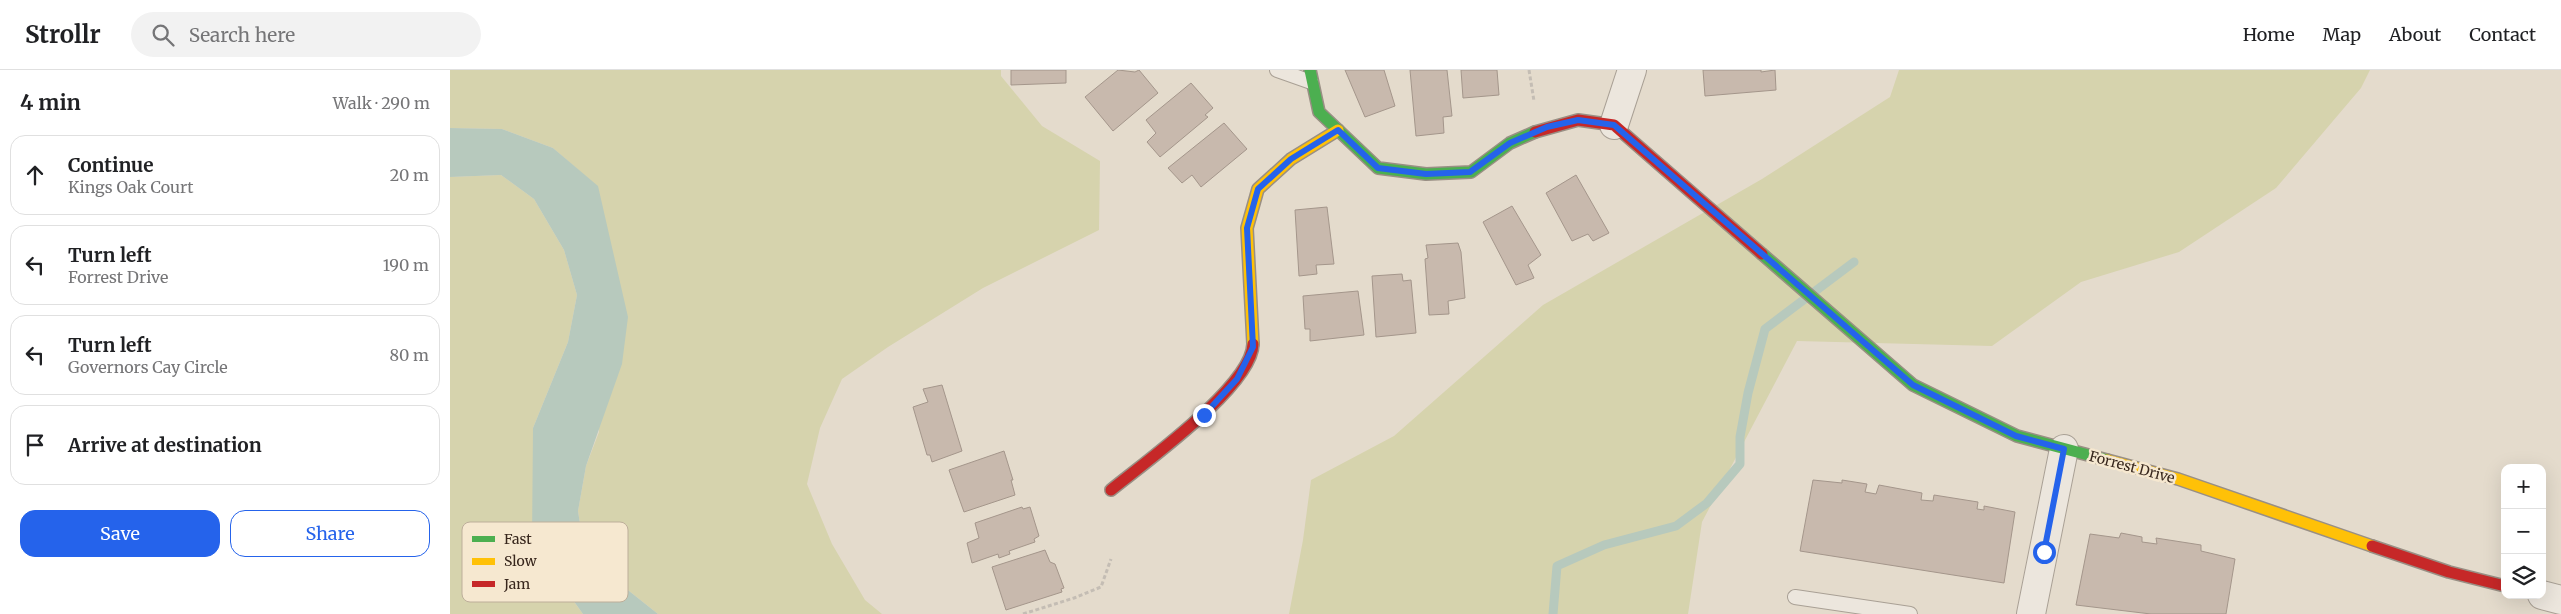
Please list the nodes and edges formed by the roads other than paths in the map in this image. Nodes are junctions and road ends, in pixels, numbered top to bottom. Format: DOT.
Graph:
graph roads {
  1 [pos="1277,70"];
  2 [pos="1632,70"];
  3 [pos="1311,76"];
  4 [pos="1614,125"];
  5 [pos="1338,130"];
  6 [pos="2064,449"];
  7 [pos="1111,490"];
  8 [pos="2501,585"];
  9 [pos="2546,596"];
  10 [pos="1795,598"];
  11 [pos="2561,600"];
  12 [pos="1910,614"];
  13 [pos="2031,614"];
  1 -- 3 [label="lane"];
  2 -- 4 [label="street"];
  3 -- 5 [label="street"];
  4 -- 5 [label="street"];
  4 -- 6 [label="street, Forrest Drive"];
  5 -- 7 [label="street"];
  6 -- 8 [label="street, Forrest Drive"];
  6 -- 13 [label="street"];
  9 -- 11 [label="street"];
  10 -- 12 [label="lane"];
}
